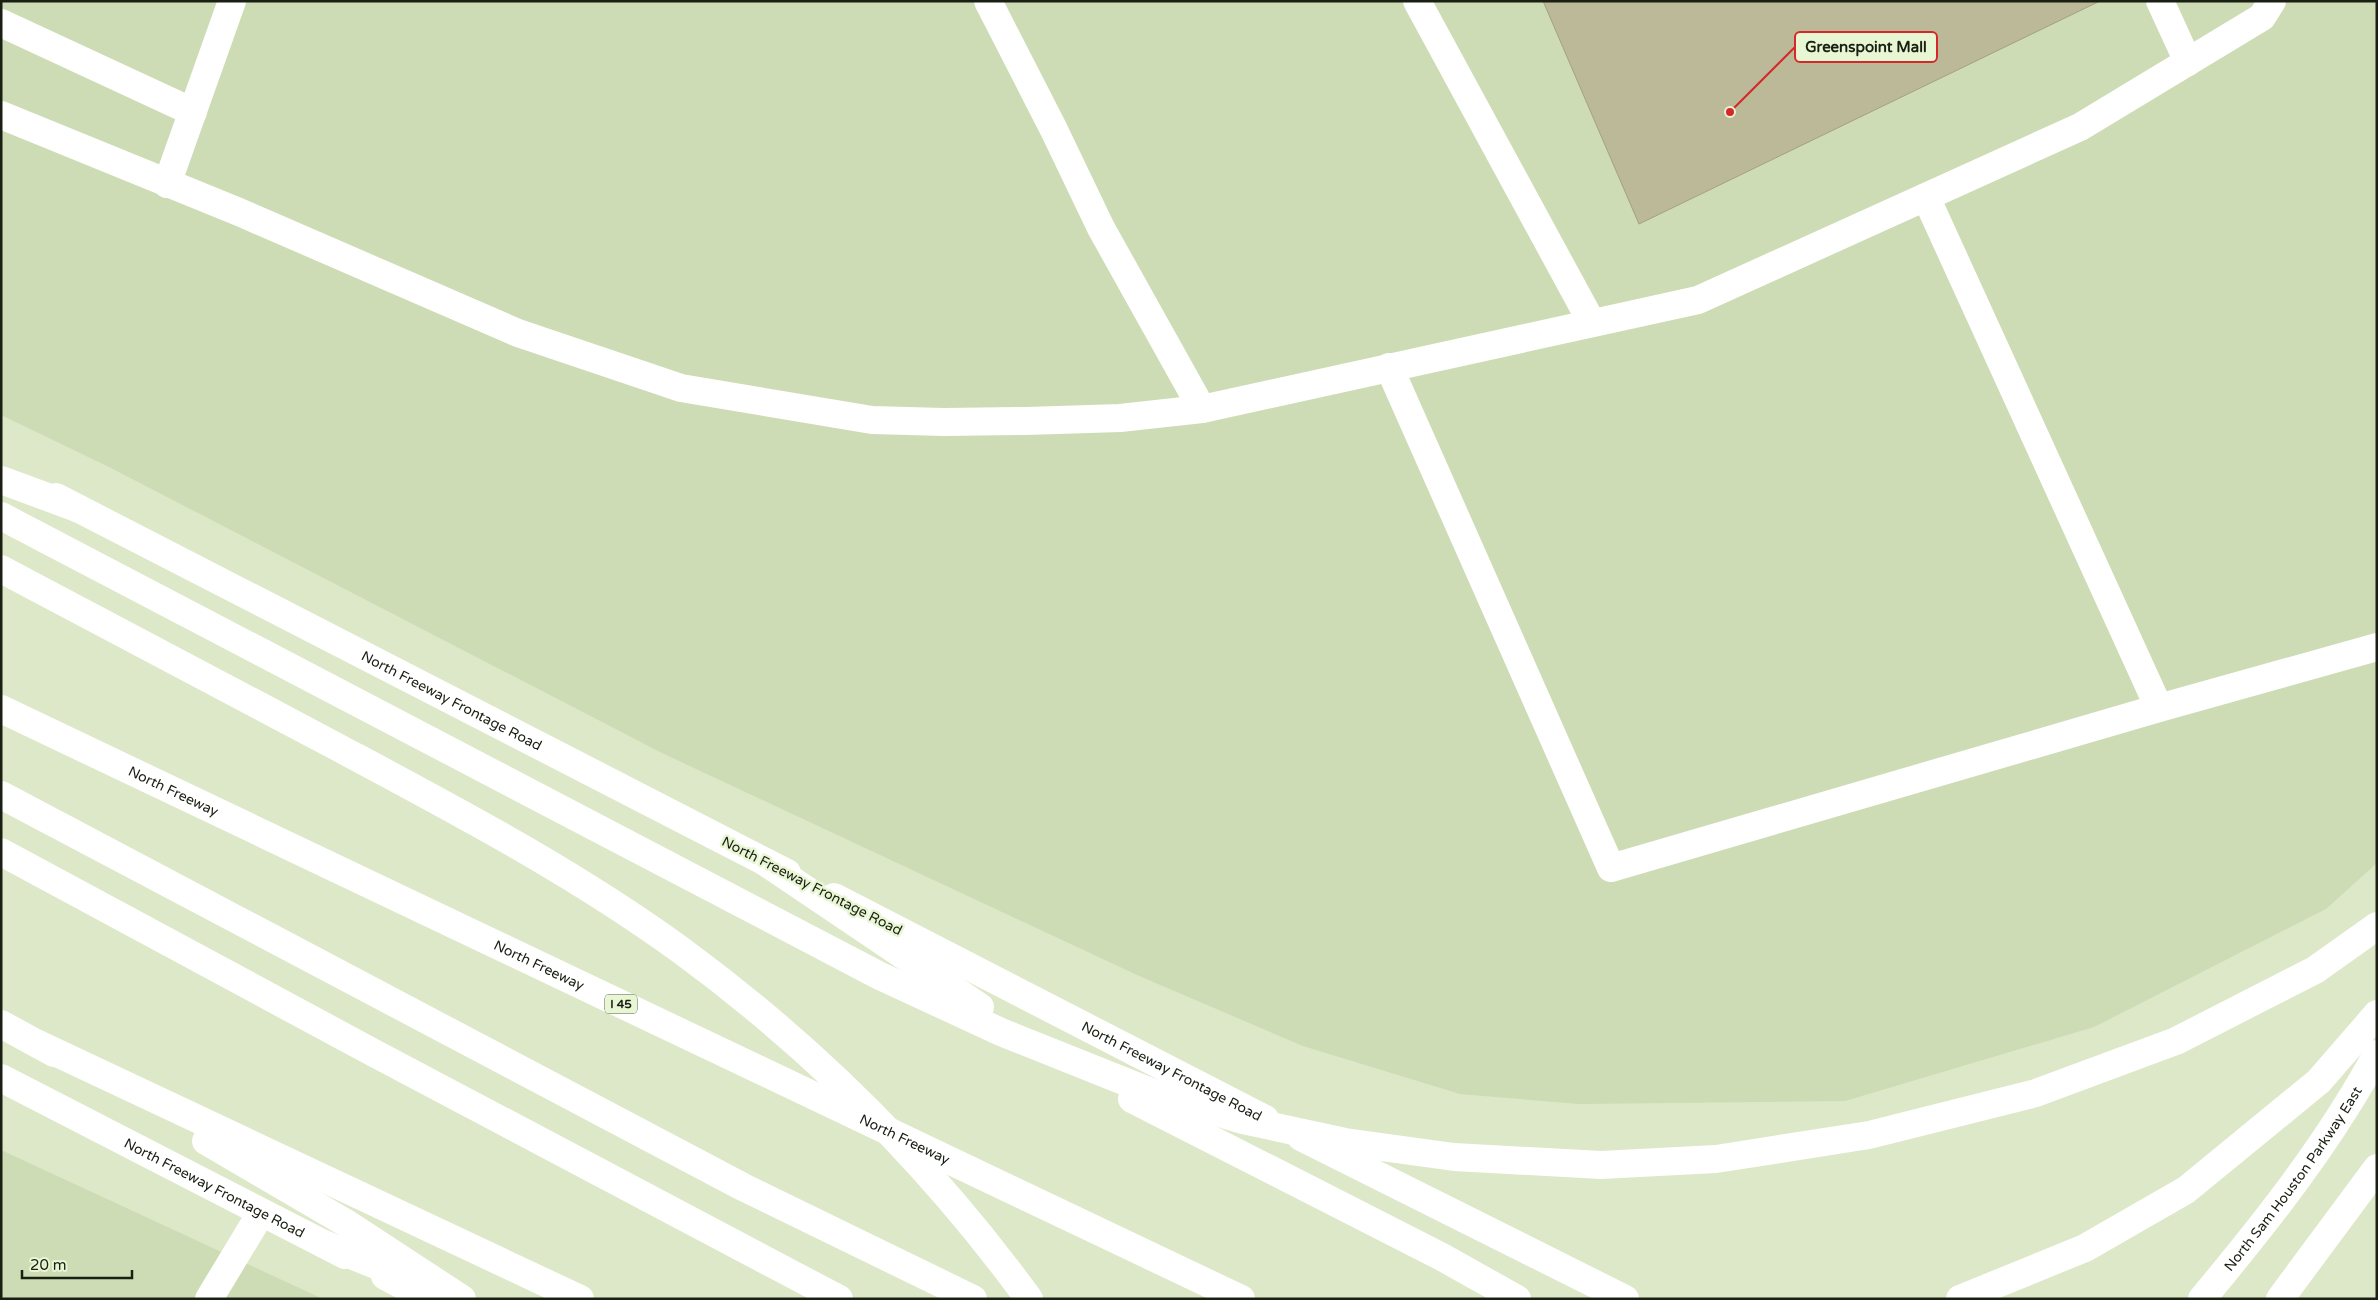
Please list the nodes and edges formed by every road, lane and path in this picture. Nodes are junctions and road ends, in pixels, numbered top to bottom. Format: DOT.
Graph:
graph roads {
  1 [pos="232,1"];
  2 [pos="988,1"];
  3 [pos="1417,1"];
  4 [pos="2160,1"];
  5 [pos="2263,6"];
  6 [pos="1,23"];
  7 [pos="2188,62"];
  8 [pos="193,112"];
  9 [pos="1,114"];
  10 [pos="167,184"];
  11 [pos="1926,197"];
  12 [pos="1592,323"];
  13 [pos="1389,367"];
  14 [pos="1202,409"];
  15 [pos="1,470"];
  16 [pos="1,480"];
  17 [pos="77,508"];
  18 [pos="1,516"];
  19 [pos="1,569"];
  20 [pos="2377,647"];
  21 [pos="2159,708"];
  22 [pos="1,709"];
  23 [pos="1,795"];
  24 [pos="1,852"];
  25 [pos="765,862"];
  26 [pos="2377,926"];
  27 [pos="2377,1014"];
  28 [pos="1,1024"];
  29 [pos="38,1044"];
  30 [pos="2377,1054"];
  31 [pos="1,1078"];
  32 [pos="2377,1168"];
  33 [pos="262,1213"];
  34 [pos="324,1244"];
  35 [pos="209,1299"];
  36 [pos="428,1299"];
  37 [pos="461,1299"];
  38 [pos="580,1299"];
  39 [pos="839,1299"];
  40 [pos="973,1299"];
  41 [pos="1029,1299"];
  42 [pos="1241,1299"];
  43 [pos="1517,1299"];
  44 [pos="1625,1299"];
  45 [pos="1960,1299"];
  46 [pos="2202,1299"];
  47 [pos="2280,1299"];
  1 -- 8 [label="main road"];
  2 -- 14 [label="main road"];
  3 -- 12 [label="main road"];
  4 -- 7 [label="main road"];
  5 -- 7 [label="main road"];
  6 -- 8 [label="main road"];
  7 -- 11 [label="main road"];
  8 -- 10 [label="main road"];
  9 -- 10 [label="main road"];
  10 -- 14 [label="main road"];
  11 -- 12 [label="main road"];
  11 -- 21 [label="main road"];
  12 -- 13 [label="main road"];
  13 -- 14 [label="main road"];
  13 -- 21 [label="main road"];
  15 -- 17 [label="main road, North Freeway Frontage Road"];
  16 -- 17 [label="main road"];
  17 -- 25 [label="main road, North Freeway Frontage Road"];
  18 -- 26 [label="main road"];
  19 -- 41 [label="main road"];
  20 -- 21 [label="main road"];
  22 -- 42 [label="main road, North Freeway / I 45"];
  23 -- 40 [label="main road"];
  24 -- 39 [label="main road"];
  25 -- 43 [label="main road"];
  25 -- 44 [label="main road, North Freeway Frontage Road"];
  27 -- 45 [label="main road"];
  28 -- 29 [label="main road"];
  29 -- 37 [label="main road"];
  29 -- 38 [label="main road"];
  30 -- 46 [label="main road, North Sam Houston Parkway East"];
  31 -- 33 [label="main road, North Freeway Frontage Road"];
  32 -- 47 [label="main road"];
  33 -- 34 [label="main road, North Freeway Frontage Road"];
  33 -- 35 [label="main road"];
  34 -- 36 [label="main road, North Freeway Frontage Road"];
  34 -- 37 [label="main road"];
}
